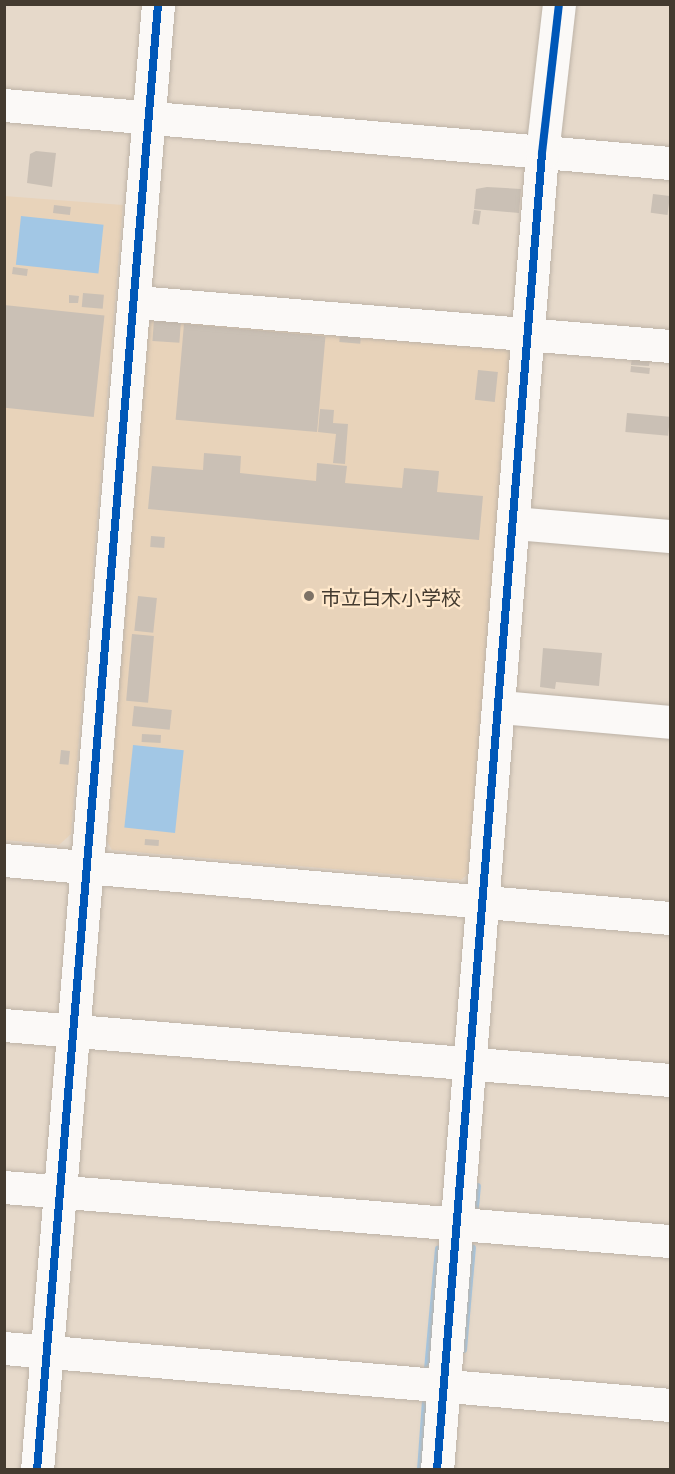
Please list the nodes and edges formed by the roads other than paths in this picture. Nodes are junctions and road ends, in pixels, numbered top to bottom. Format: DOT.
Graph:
graph roads {
  1 [pos="158,4"];
  2 [pos="559,4"];
  3 [pos="4,105"];
  4 [pos="150,117"];
  5 [pos="542,153"];
  6 [pos="670,163"];
  7 [pos="136,302"];
  8 [pos="529,334"];
  9 [pos="670,346"];
  10 [pos="514,523"];
  11 [pos="670,536"];
  12 [pos="500,707"];
  13 [pos="670,722"];
  14 [pos="4,860"];
  15 [pos="87,867"];
  16 [pos="485,903"];
  17 [pos="670,918"];
  18 [pos="4,1025"];
  19 [pos="74,1031"];
  20 [pos="472,1063"];
  21 [pos="670,1080"];
  22 [pos="4,1187"];
  23 [pos="60,1191"];
  24 [pos="458,1223"];
  25 [pos="670,1241"];
  26 [pos="4,1348"];
  27 [pos="46,1352"];
  28 [pos="444,1386"];
  29 [pos="670,1405"];
  30 [pos="37,1470"];
  31 [pos="437,1470"];
  1 -- 4 [label="street"];
  2 -- 5 [label="street"];
  3 -- 4 [label="street"];
  4 -- 5 [label="street"];
  4 -- 7 [label="street"];
  5 -- 6 [label="street"];
  5 -- 8 [label="street"];
  7 -- 8 [label="street"];
  7 -- 15 [label="street"];
  8 -- 9 [label="street"];
  8 -- 10 [label="street"];
  10 -- 11 [label="street"];
  10 -- 12 [label="street"];
  12 -- 13 [label="street"];
  12 -- 16 [label="street"];
  14 -- 15 [label="street"];
  15 -- 16 [label="street"];
  15 -- 19 [label="street"];
  16 -- 17 [label="street"];
  16 -- 20 [label="street"];
  18 -- 19 [label="street"];
  19 -- 20 [label="street"];
  19 -- 23 [label="street"];
  20 -- 21 [label="street"];
  20 -- 24 [label="street"];
  22 -- 23 [label="street"];
  23 -- 24 [label="street"];
  23 -- 27 [label="street"];
  24 -- 25 [label="street"];
  24 -- 28 [label="street"];
  26 -- 27 [label="street"];
  27 -- 28 [label="street"];
  27 -- 30 [label="street"];
  28 -- 29 [label="street"];
  28 -- 31 [label="street"];
}
